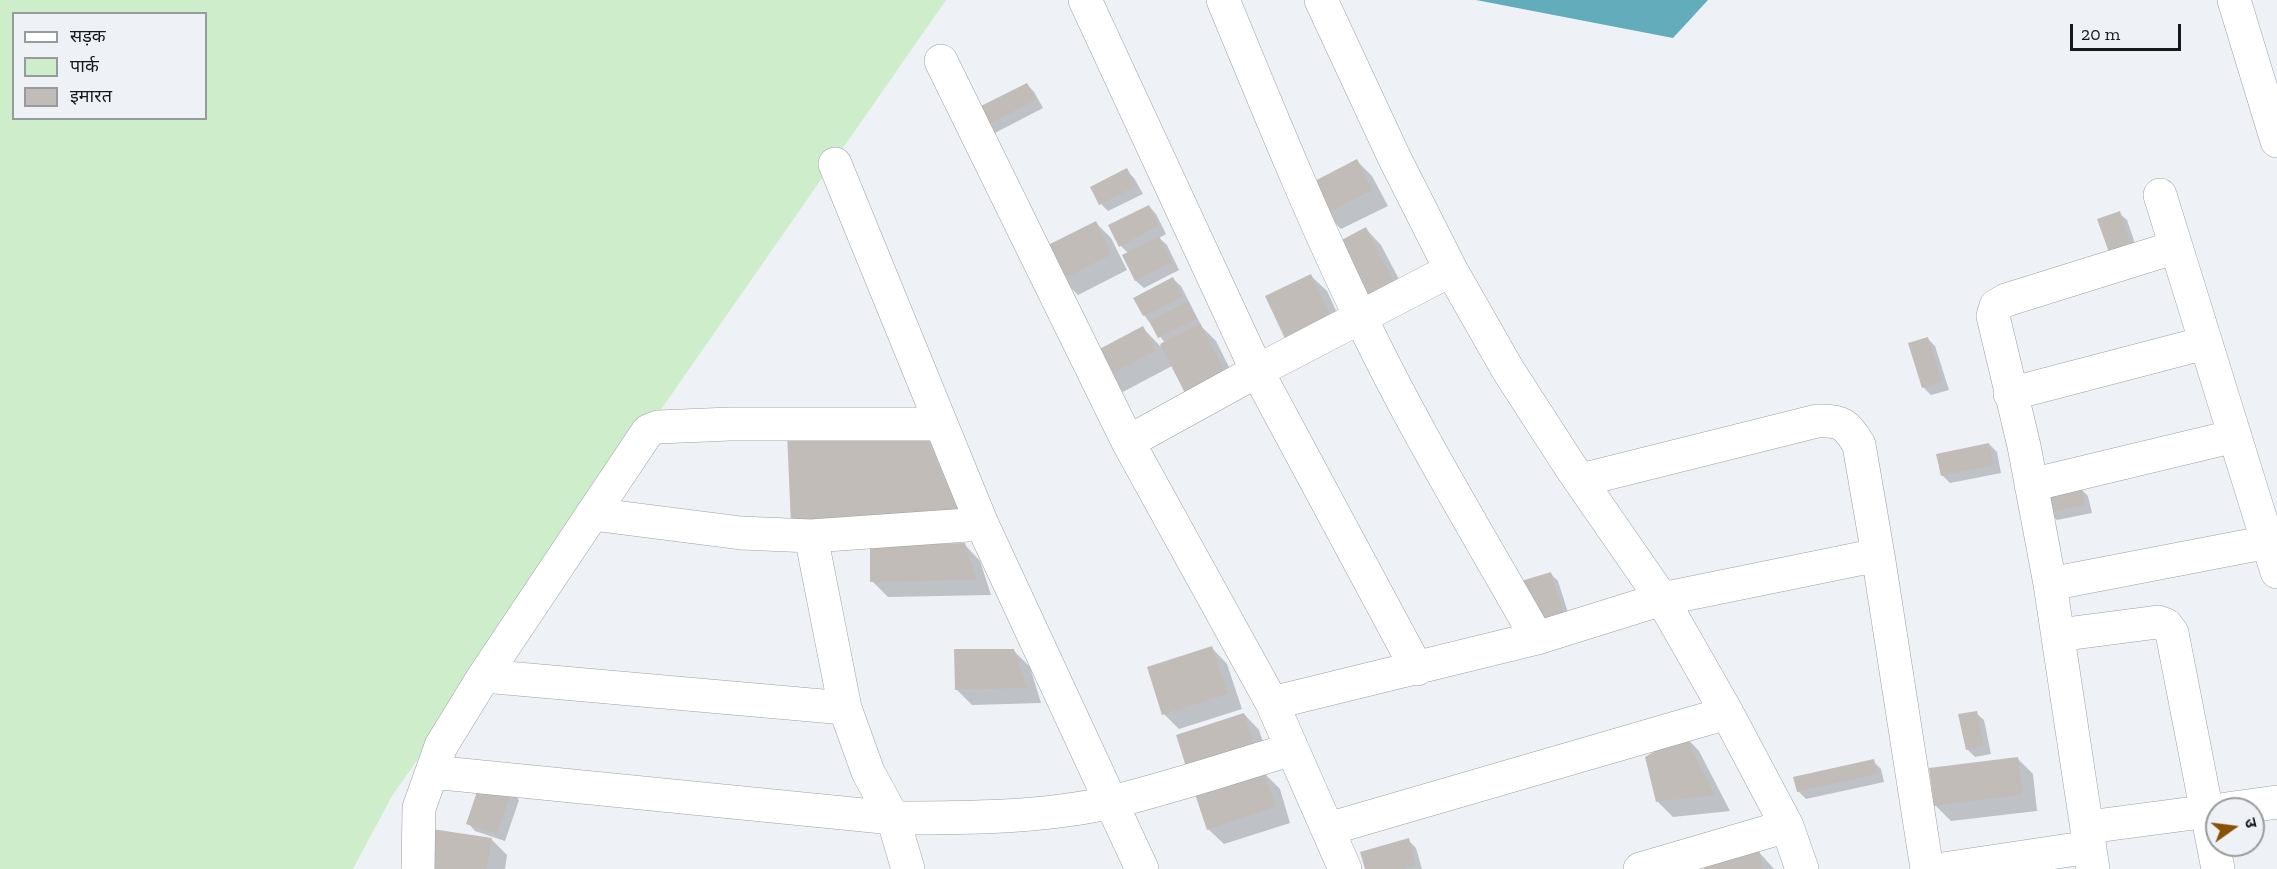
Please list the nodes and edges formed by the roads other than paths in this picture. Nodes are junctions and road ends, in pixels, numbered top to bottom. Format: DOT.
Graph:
graph roads {
  1 [pos="1086,0"];
  2 [pos="1223,0"];
  3 [pos="1321,0"];
  4 [pos="2234,0"];
  5 [pos="941,61"];
  6 [pos="2277,141"];
  7 [pos="835,164"];
  8 [pos="2160,195"];
  9 [pos="2176,247"];
  10 [pos="1451,270"];
  11 [pos="1360,317"];
  12 [pos="2205,343"];
  13 [pos="1257,371"];
  14 [pos="2010,394"];
  15 [pos="941,424"];
  16 [pos="2235,436"];
  17 [pos="1128,442"];
  18 [pos="1581,480"];
  19 [pos="2031,485"];
  20 [pos="592,514"];
  21 [pos="982,524"];
  22 [pos="811,536"];
  23 [pos="1878,555"];
  24 [pos="2272,557"];
  25 [pos="2050,584"];
  26 [pos="1662,599"];
  27 [pos="2058,635"];
  28 [pos="1537,638"];
  29 [pos="1417,669"];
  30 [pos="484,676"];
  31 [pos="1272,704"];
  32 [pos="845,708"];
  33 [pos="1727,713"];
  34 [pos="1293,749"];
  35 [pos="432,772"];
  36 [pos="2214,797"];
  37 [pos="1111,802"];
  38 [pos="2205,814"];
  39 [pos="893,818"];
  40 [pos="1787,826"];
  41 [pos="1328,829"];
  42 [pos="2090,848"];
  43 [pos="418,869"];
  44 [pos="908,869"];
  45 [pos="1142,869"];
  46 [pos="1345,869"];
  47 [pos="1640,869"];
  48 [pos="1803,869"];
  49 [pos="1927,869"];
  50 [pos="1943,869"];
  1 -- 13 [label="street"];
  2 -- 11 [label="street"];
  3 -- 10 [label="street"];
  4 -- 6 [label="street"];
  5 -- 17 [label="street"];
  7 -- 15 [label="street"];
  8 -- 9 [label="street"];
  9 -- 12 [label="street"];
  9 -- 14 [label="street"];
  10 -- 11 [label="street"];
  10 -- 18 [label="street"];
  11 -- 13 [label="street"];
  11 -- 28 [label="street"];
  12 -- 14 [label="street"];
  12 -- 16 [label="street"];
  13 -- 17 [label="street"];
  13 -- 29 [label="street"];
  14 -- 19 [label="street"];
  15 -- 20 [label="street"];
  15 -- 21 [label="street"];
  16 -- 19 [label="street"];
  16 -- 24 [label="street"];
  17 -- 31 [label="street"];
  18 -- 23 [label="street"];
  18 -- 26 [label="street"];
  19 -- 25 [label="street"];
  20 -- 22 [label="street"];
  20 -- 30 [label="street"];
  21 -- 22 [label="street"];
  21 -- 37 [label="street"];
  22 -- 32 [label="street"];
  23 -- 26 [label="street"];
  23 -- 49 [label="street"];
  24 -- 25 [label="street"];
  25 -- 27 [label="street"];
  26 -- 28 [label="street"];
  26 -- 33 [label="street"];
  27 -- 36 [label="street"];
  27 -- 42 [label="street"];
  28 -- 29 [label="street"];
  29 -- 31 [label="street"];
  30 -- 32 [label="street"];
  30 -- 35 [label="street"];
  31 -- 34 [label="street"];
  32 -- 39 [label="street"];
  33 -- 40 [label="street"];
  33 -- 41 [label="street"];
  34 -- 37 [label="street"];
  34 -- 41 [label="street"];
  35 -- 39 [label="street"];
  35 -- 43 [label="street"];
  37 -- 39 [label="street"];
  37 -- 45 [label="street"];
  38 -- 42 [label="street"];
  39 -- 44 [label="street"];
  40 -- 47 [label="street"];
  40 -- 48 [label="street"];
  41 -- 46 [label="street"];
  42 -- 50 [label="street"];
}
